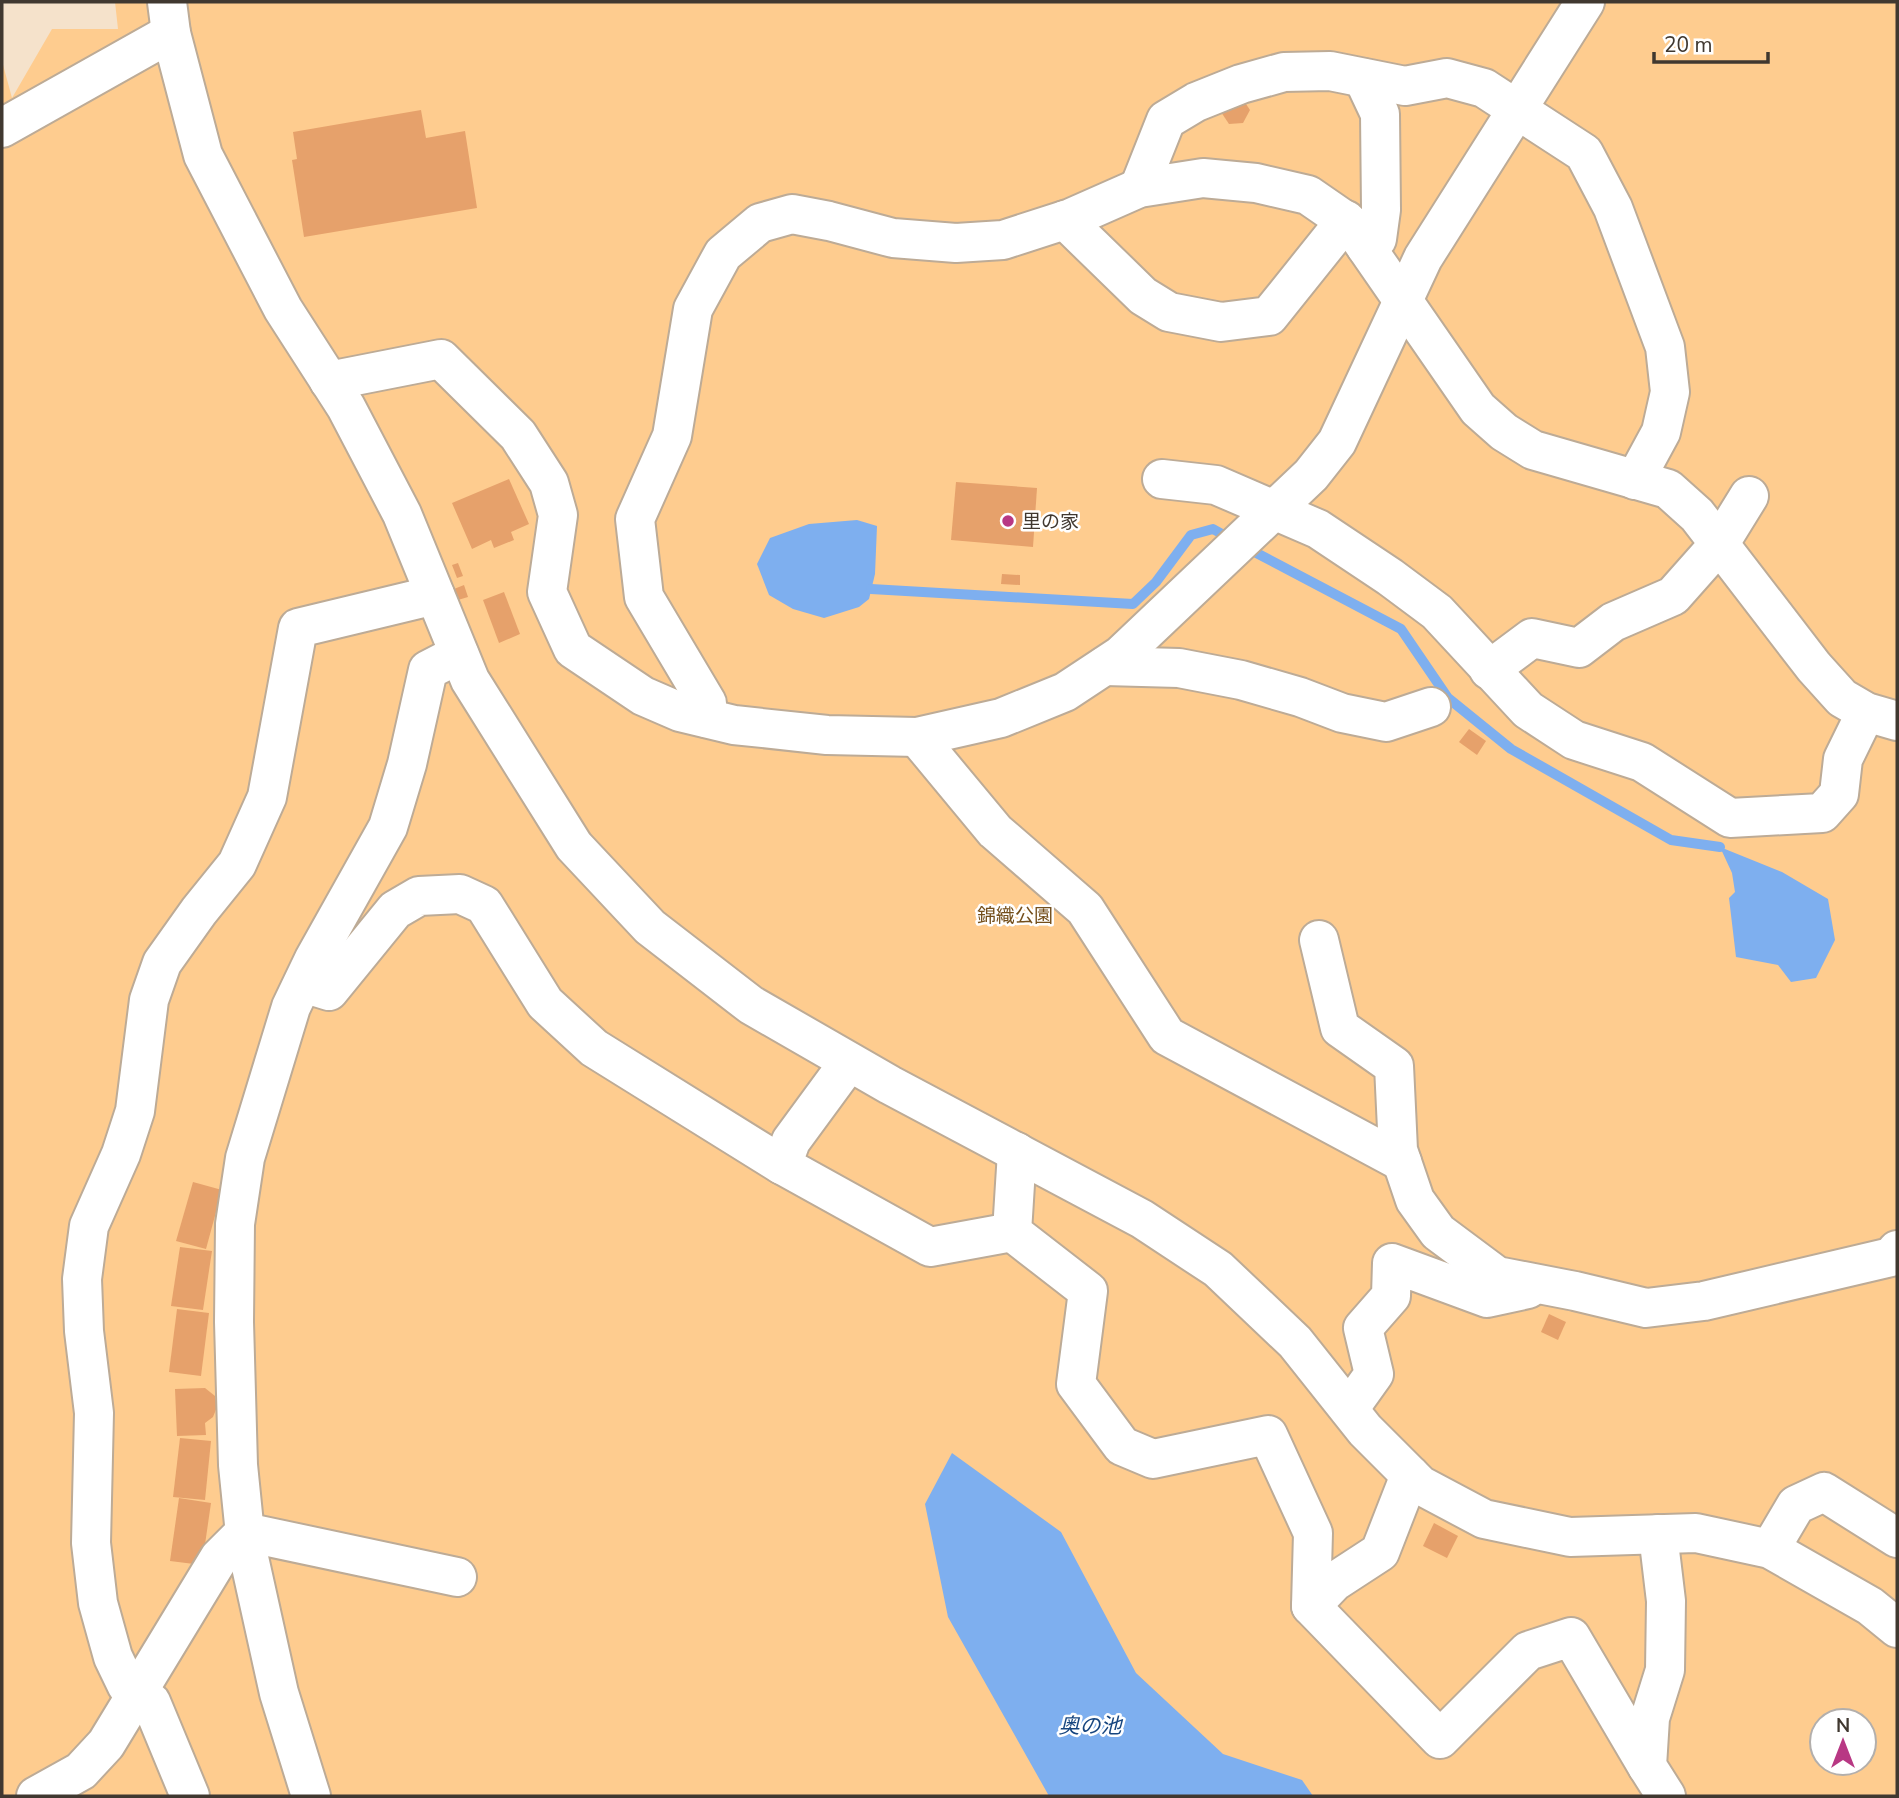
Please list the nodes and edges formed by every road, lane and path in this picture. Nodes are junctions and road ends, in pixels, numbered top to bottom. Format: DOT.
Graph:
graph roads {
  1 [pos="1586,2"];
  2 [pos="169,18"];
  3 [pos="1363,78"];
  4 [pos="1517,108"];
  5 [pos="2,128"];
  6 [pos="1139,188"];
  7 [pos="1065,220"];
  8 [pos="1356,233"];
  9 [pos="1403,300"];
  10 [pos="329,382"];
  11 [pos="1162,479"];
  12 [pos="1635,480"];
  13 [pos="1749,496"];
  14 [pos="1252,531"];
  15 [pos="1720,543"];
  16 [pos="435,595"];
  17 [pos="459,654"];
  18 [pos="1105,666"];
  19 [pos="1489,670"];
  20 [pos="1431,706"];
  21 [pos="1882,716"];
  22 [pos="706,719"];
  23 [pos="917,737"];
  24 [pos="1319,940"];
  25 [pos="303,983"];
  26 [pos="849,1062"];
  27 [pos="1017,1152"];
  28 [pos="1402,1161"];
  29 [pos="782,1165"];
  30 [pos="1012,1232"];
  31 [pos="1895,1258"];
  32 [pos="1547,1286"];
  33 [pos="1349,1409"];
  34 [pos="1410,1475"];
  35 [pos="245,1532"];
  36 [pos="1658,1534"];
  37 [pos="1897,1538"];
  38 [pos="1770,1549"];
  39 [pos="457,1577"];
  40 [pos="1311,1606"];
  41 [pos="1897,1628"];
  42 [pos="137,1692"];
  43 [pos="1656,1781"];
  44 [pos="36,1796"];
  45 [pos="190,1796"];
  46 [pos="311,1796"];
  1 -- 4 [label="street"];
  2 -- 5 [label="street"];
  2 -- 10 [label="street"];
  3 -- 4 [label="street"];
  3 -- 6 [label="street"];
  3 -- 8 [label="street"];
  4 -- 9 [label="street"];
  4 -- 12 [label="street"];
  6 -- 7 [label="street"];
  6 -- 8 [label="street"];
  7 -- 8 [label="street"];
  7 -- 22 [label="street"];
  8 -- 9 [label="street"];
  9 -- 12 [label="street"];
  9 -- 14 [label="street"];
  10 -- 16 [label="street"];
  10 -- 22 [label="street"];
  11 -- 14 [label="street"];
  12 -- 15 [label="street"];
  13 -- 15 [label="street"];
  14 -- 18 [label="street"];
  14 -- 19 [label="street"];
  15 -- 19 [label="street"];
  15 -- 21 [label="street"];
  16 -- 17 [label="street"];
  16 -- 42 [label="street"];
  17 -- 25 [label="street"];
  17 -- 26 [label="street"];
  18 -- 20 [label="street"];
  18 -- 23 [label="street"];
  19 -- 21 [label="street"];
  22 -- 23 [label="street"];
  23 -- 28 [label="street"];
  24 -- 28 [label="street"];
  25 -- 29 [label="street"];
  25 -- 35 [label="street"];
  26 -- 27 [label="street"];
  26 -- 29 [label="street"];
  27 -- 30 [label="street"];
  27 -- 33 [label="street"];
  28 -- 32 [label="street"];
  29 -- 30 [label="street"];
  30 -- 40 [label="street"];
  31 -- 32 [label="street"];
  32 -- 33 [label="street"];
  33 -- 34 [label="street"];
  34 -- 36 [label="street"];
  34 -- 40 [label="street"];
  35 -- 39 [label="street"];
  35 -- 42 [label="street"];
  35 -- 46 [label="street"];
  36 -- 38 [label="street"];
  36 -- 43 [label="street"];
  37 -- 38 [label="street"];
  38 -- 41 [label="street"];
  40 -- 43 [label="street"];
  42 -- 44 [label="street"];
  42 -- 45 [label="street"];
}
